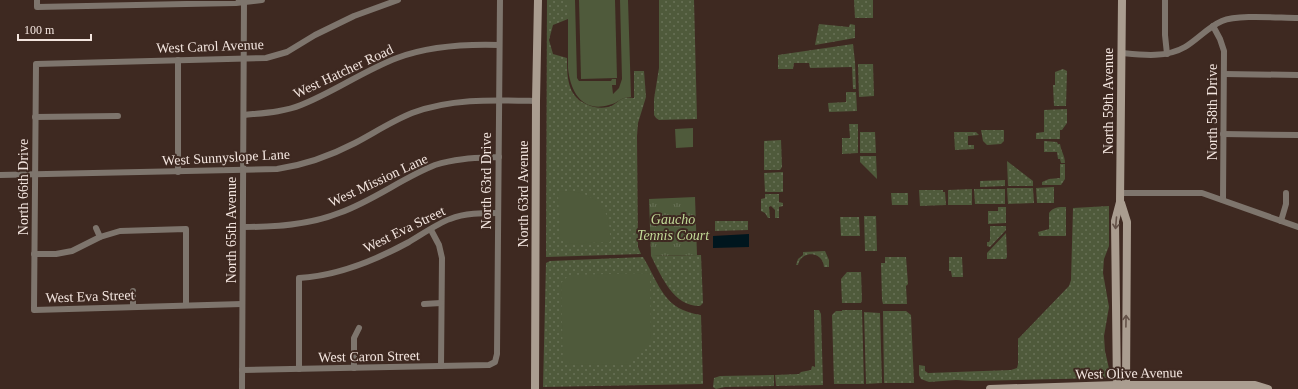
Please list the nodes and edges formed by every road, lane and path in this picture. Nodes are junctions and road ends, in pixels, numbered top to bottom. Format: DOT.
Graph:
graph roads {
  1 [pos="262,0"];
  2 [pos="398,0"];
  3 [pos="500,0"];
  4 [pos="538,0"];
  5 [pos="1122,0"];
  6 [pos="1165,0"];
  7 [pos="244,1"];
  8 [pos="36,3"];
  9 [pos="1298,18"];
  10 [pos="1213,26"];
  11 [pos="499,45"];
  12 [pos="1122,54"];
  13 [pos="1167,54"];
  14 [pos="244,59"];
  15 [pos="178,60"];
  16 [pos="36,64"];
  17 [pos="1224,74"];
  18 [pos="1298,75"];
  19 [pos="498,100"];
  20 [pos="536,101"];
  21 [pos="244,115"];
  22 [pos="118,116"];
  23 [pos="35,117"];
  24 [pos="1223,134"];
  25 [pos="1298,135"];
  26 [pos="499,157"];
  27 [pos="243,170"];
  28 [pos="178,172"];
  29 [pos="0,175"];
  30 [pos="35,175"];
  31 [pos="1121,193"];
  32 [pos="1286,193"];
  33 [pos="1223,200"];
  34 [pos="1120,202"];
  35 [pos="498,213"];
  36 [pos="1281,221"];
  37 [pos="243,227"];
  38 [pos="1298,227"];
  39 [pos="96,228"];
  40 [pos="431,230"];
  41 [pos="100,237"];
  42 [pos="1116,245"];
  43 [pos="81,247"];
  44 [pos="34,254"];
  45 [pos="85,254"];
  46 [pos="1126,284"];
  47 [pos="133,291"];
  48 [pos="441,303"];
  49 [pos="242,304"];
  50 [pos="424,304"];
  51 [pos="186,305"];
  52 [pos="133,306"];
  53 [pos="34,310"];
  54 [pos="359,328"];
  55 [pos="495,362"];
  56 [pos="441,366"];
  57 [pos="354,368"];
  58 [pos="299,369"];
  59 [pos="242,370"];
  60 [pos="1117,387"];
  61 [pos="1126,387"];
  62 [pos="242,389"];
  63 [pos="535,389"];
  64 [pos="990,389"];
  65 [pos="1268,389"];
  1 -- 7 [label="street"];
  2 -- 14 [label="street, West Carol Avenue"];
  3 -- 11 [label="street, North 63rd Drive"];
  4 -- 20 [label="main road, North 63rd Avenue"];
  5 -- 12 [label="main road, North 59th Avenue"];
  6 -- 13 [label="street"];
  7 -- 8 [label="street"];
  7 -- 14 [label="street, North 65th Avenue"];
  9 -- 10 [label="street"];
  10 -- 13 [label="street"];
  10 -- 17 [label="street, North 58th Drive"];
  11 -- 19 [label="street, North 63rd Drive"];
  11 -- 21 [label="street, West Hatcher Road"];
  12 -- 13 [label="street"];
  12 -- 31 [label="main road, North 59th Avenue"];
  14 -- 15 [label="street, West Carol Avenue"];
  14 -- 21 [label="street, North 65th Avenue"];
  15 -- 16 [label="street, West Carol Avenue"];
  15 -- 28 [label="street"];
  16 -- 23 [label="street, North 66th Drive"];
  17 -- 18 [label="street"];
  17 -- 24 [label="street, North 58th Drive"];
  19 -- 20 [label="street, West Sunnyslope Lane"];
  19 -- 26 [label="street, North 63rd Drive"];
  19 -- 27 [label="street, West Sunnyslope Lane"];
  20 -- 63 [label="main road, North 63rd Avenue"];
  21 -- 27 [label="street, North 65th Avenue"];
  22 -- 23 [label="street"];
  23 -- 30 [label="street, North 66th Drive"];
  24 -- 25 [label="street"];
  24 -- 33 [label="street, North 58th Drive"];
  26 -- 35 [label="street, North 63rd Drive"];
  26 -- 37 [label="street, West Mission Lane"];
  27 -- 28 [label="street, West Sunnyslope Lane"];
  27 -- 37 [label="street, North 65th Avenue"];
  28 -- 30 [label="street, West Sunnyslope Lane"];
  29 -- 30 [label="street, West Sunnyslope Lane"];
  30 -- 44 [label="street, North 66th Drive"];
  31 -- 33 [label="street"];
  31 -- 34 [label="main road, North 59th Avenue"];
  32 -- 36 [label="street"];
  33 -- 36 [label="street"];
  34 -- 42 [label="main road, North 59th Avenue, one-way"];
  34 -- 46 [label="main road, North 59th Avenue"];
  35 -- 40 [label="street, West Eva Street"];
  35 -- 55 [label="street, North 63rd Drive"];
  36 -- 38 [label="street"];
  37 -- 49 [label="street, North 65th Avenue"];
  39 -- 41 [label="street"];
  40 -- 48 [label="street"];
  40 -- 58 [label="street, West Eva Street"];
  41 -- 43 [label="street"];
  41 -- 51 [label="street"];
  42 -- 46 [label="main road"];
  42 -- 60 [label="main road, North 59th Avenue"];
  43 -- 44 [label="street"];
  43 -- 45 [label="street"];
  44 -- 53 [label="street, North 66th Drive"];
  61 -- 46 [label="main road, North 59th Avenue, one-way"];
  47 -- 52 [label="street"];
  48 -- 50 [label="street"];
  48 -- 56 [label="street"];
  49 -- 51 [label="street, West Eva Street"];
  49 -- 59 [label="street, North 65th Avenue"];
  51 -- 52 [label="street, West Eva Street"];
  52 -- 53 [label="street, West Eva Street"];
  54 -- 57 [label="street"];
  55 -- 56 [label="street, West Caron Street"];
  56 -- 57 [label="street, West Caron Street"];
  57 -- 58 [label="street, West Caron Street"];
  58 -- 59 [label="street, West Caron Street"];
  59 -- 62 [label="street, North 65th Avenue"];
  60 -- 61 [label="main road, West Olive Avenue"];
  60 -- 64 [label="main road, West Olive Avenue"];
  61 -- 65 [label="main road, West Olive Avenue"];
}
